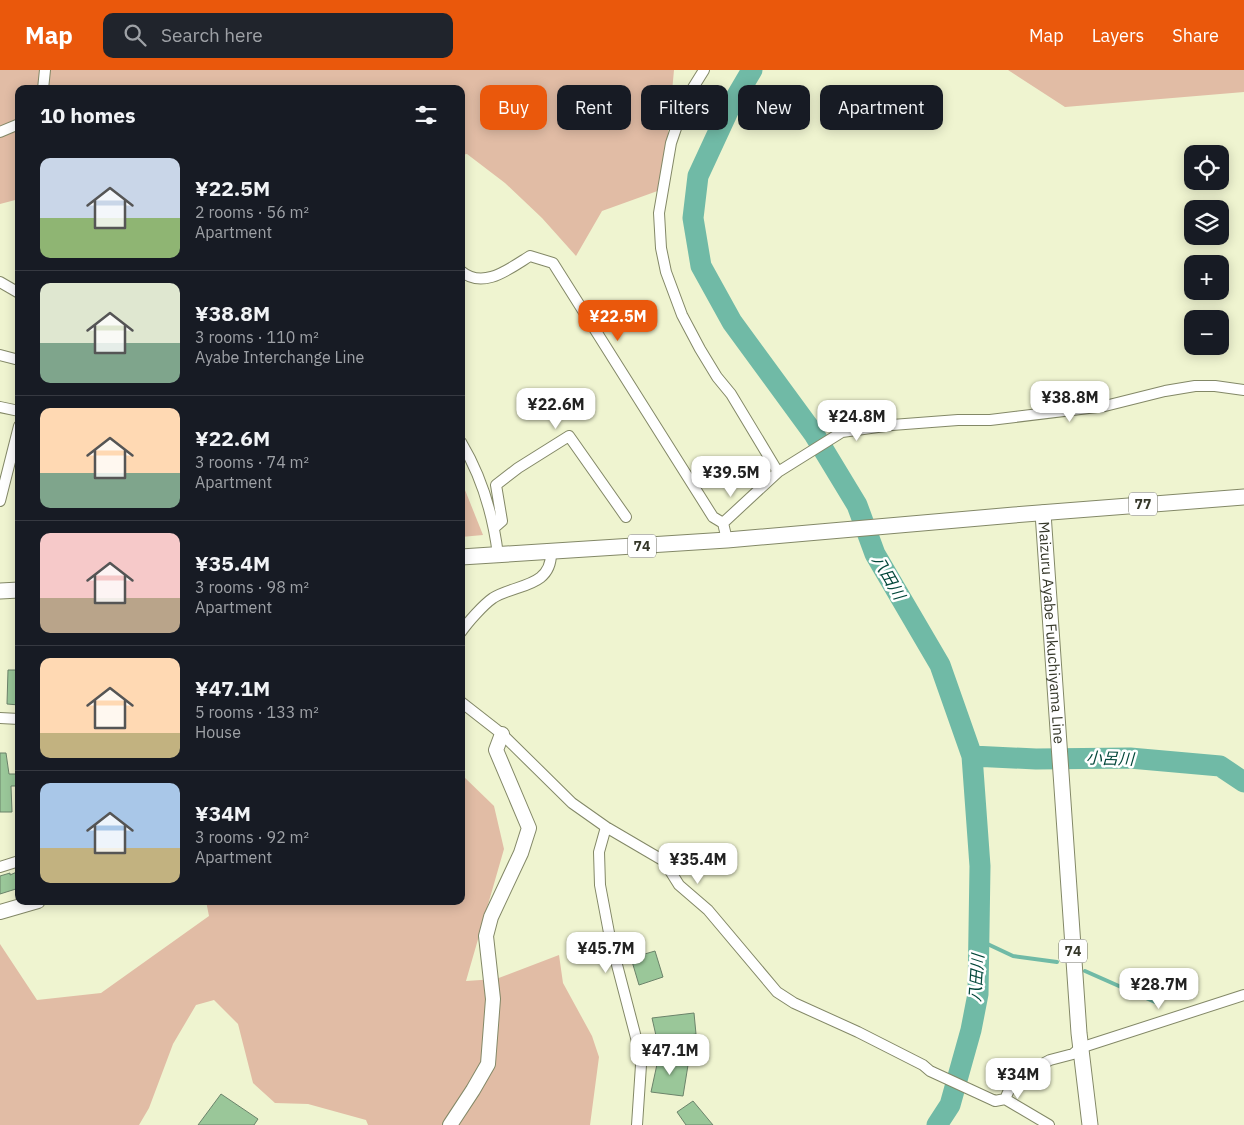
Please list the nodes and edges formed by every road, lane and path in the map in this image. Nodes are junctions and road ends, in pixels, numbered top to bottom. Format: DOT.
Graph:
graph roads {
  1 [pos="45,70"];
  2 [pos="704,70"];
  3 [pos="43,85"];
  4 [pos="15,126"];
  5 [pos="0,132"];
  6 [pos="465,274"];
  7 [pos="0,282"];
  8 [pos="15,291"];
  9 [pos="0,355"];
  10 [pos="15,359"];
  11 [pos="1244,390"];
  12 [pos="0,408"];
  13 [pos="15,410"];
  14 [pos="15,442"];
  15 [pos="465,449"];
  16 [pos="778,472"];
  17 [pos="1244,497"];
  18 [pos="0,501"];
  19 [pos="1042,513"];
  20 [pos="626,517"];
  21 [pos="723,523"];
  22 [pos="494,528"];
  23 [pos="727,540"];
  24 [pos="550,552"];
  25 [pos="498,555"];
  26 [pos="465,557"];
  27 [pos="15,590"];
  28 [pos="0,591"];
  29 [pos="465,626"];
  30 [pos="465,705"];
  31 [pos="0,718"];
  32 [pos="15,719"];
  33 [pos="502,734"];
  34 [pos="606,827"];
  35 [pos="15,862"];
  36 [pos="0,867"];
  37 [pos="24,905"];
  38 [pos="0,912"];
  39 [pos="1244,995"];
  40 [pos="1080,1048"];
  41 [pos="1005,1099"];
  42 [pos="450,1125"];
  43 [pos="637,1125"];
  44 [pos="1049,1125"];
  45 [pos="1090,1125"];
  1 -- 3 [label="street"];
  2 -- 16 [label="street"];
  4 -- 5 [label="street"];
  6 -- 21 [label="street"];
  7 -- 8 [label="street"];
  9 -- 10 [label="street"];
  11 -- 16 [label="street"];
  12 -- 13 [label="street"];
  14 -- 18 [label="street"];
  15 -- 22 [label="street"];
  16 -- 21 [label="street"];
  17 -- 19 [label="main road, 77"];
  19 -- 23 [label="main road, Maizuru Ayabe Fukuchiyama Line / 74"];
  19 -- 40 [label="main road, Maizuru Ayabe Fukuchiyama Line / 74"];
  20 -- 22 [label="street"];
  21 -- 23 [label="street"];
  22 -- 25 [label="street"];
  23 -- 24 [label="main road, Maizuru Ayabe Fukuchiyama Line / 74"];
  24 -- 25 [label="main road, Maizuru Ayabe Fukuchiyama Line / 74"];
  24 -- 29 [label="street"];
  25 -- 26 [label="main road, Maizuru Ayabe Fukuchiyama Line / 74"];
  27 -- 28 [label="main road"];
  30 -- 33 [label="street"];
  31 -- 32 [label="street"];
  33 -- 34 [label="street"];
  33 -- 42 [label="street"];
  34 -- 41 [label="street"];
  34 -- 43 [label="street"];
  35 -- 36 [label="street"];
  37 -- 38 [label="street"];
  39 -- 40 [label="street"];
  40 -- 41 [label="street"];
  40 -- 45 [label="main road, Maizuru Ayabe Fukuchiyama Line / 74"];
  41 -- 44 [label="street"];
}
